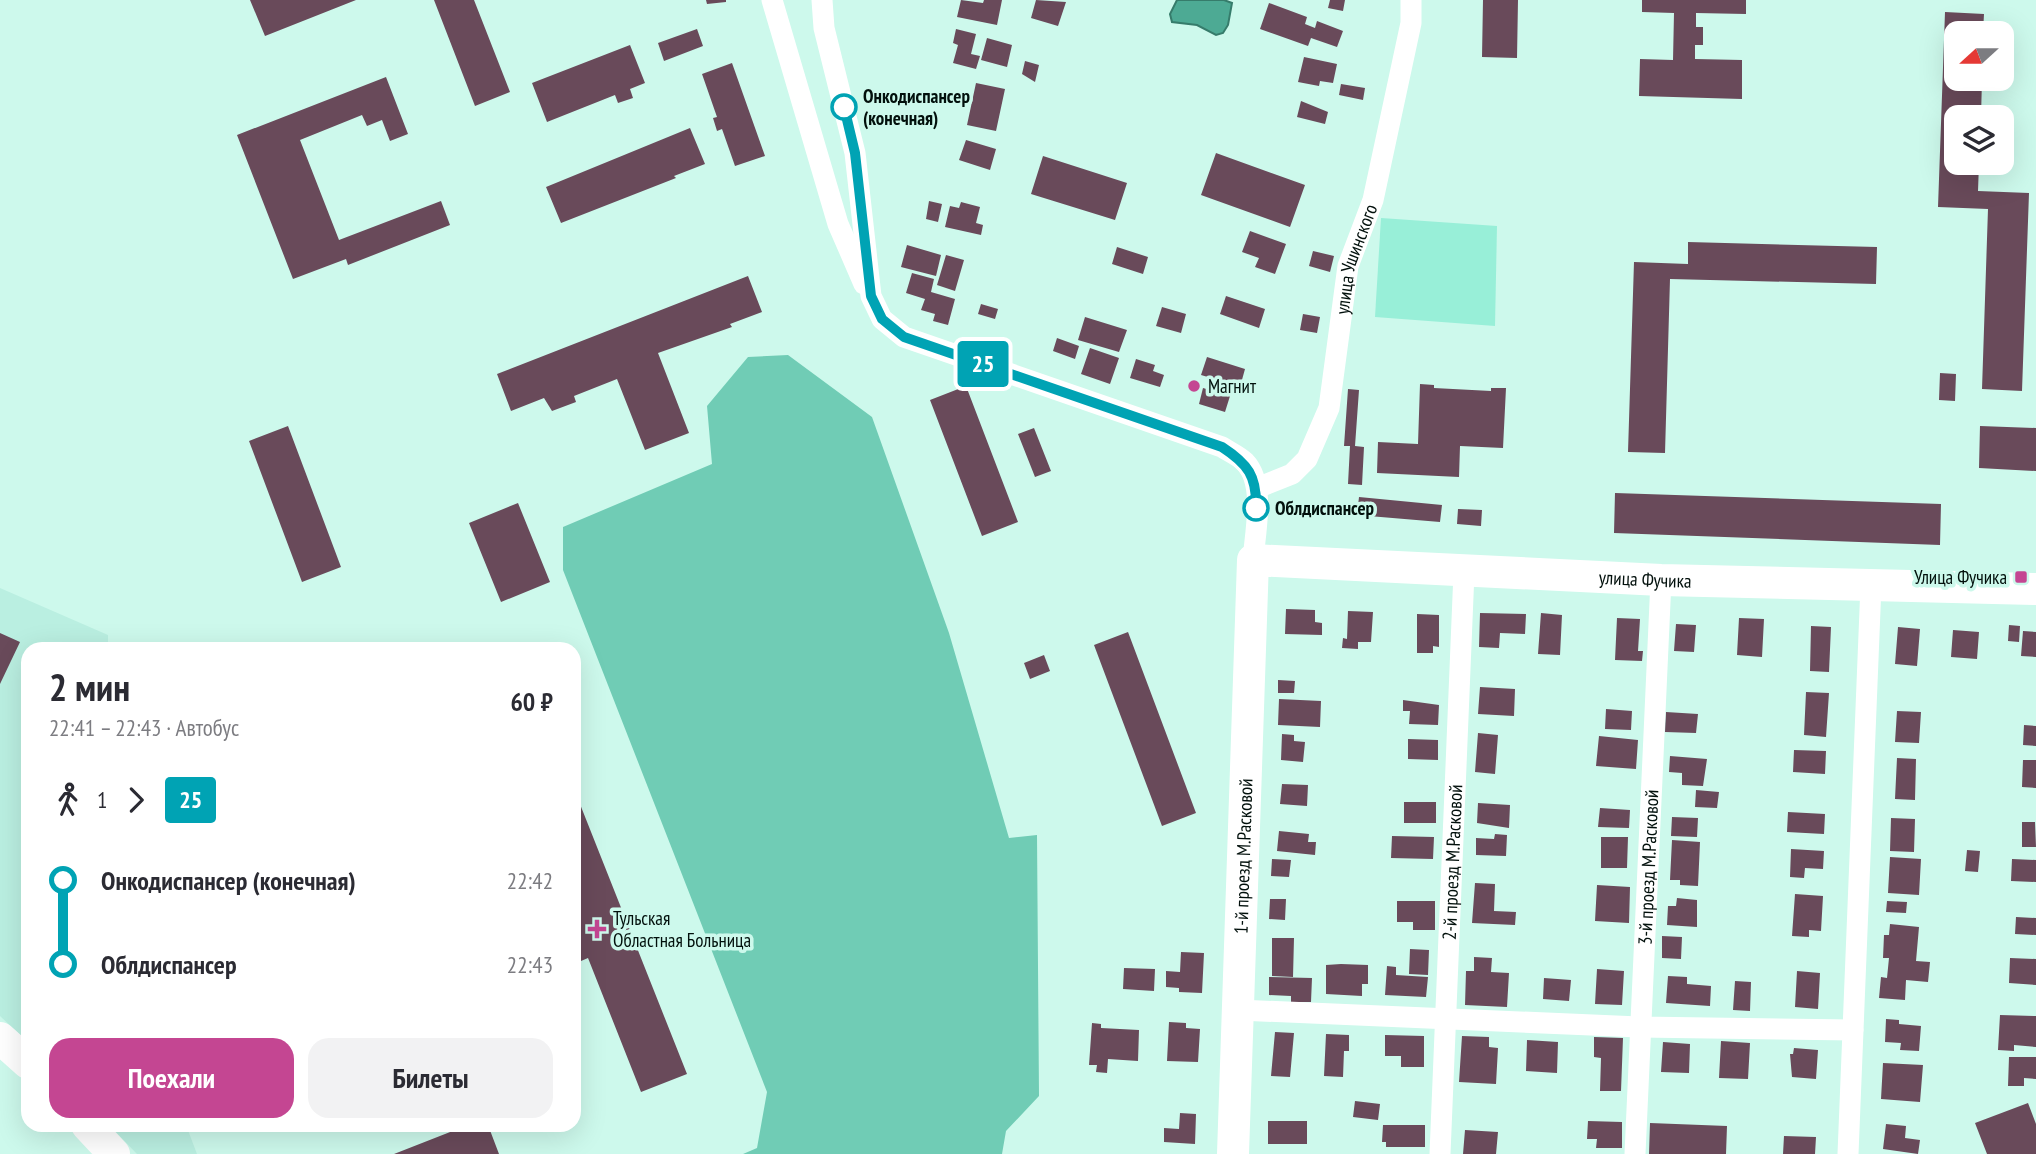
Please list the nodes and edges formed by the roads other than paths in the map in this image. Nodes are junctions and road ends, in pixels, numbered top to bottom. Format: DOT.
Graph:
graph roads {
  1 [pos="772,0"];
  2 [pos="822,0"];
  3 [pos="1411,0"];
  4 [pos="871,296"];
  5 [pos="1257,488"];
  6 [pos="1253,560"];
  7 [pos="1464,572"];
  8 [pos="1661,580"];
  9 [pos="1871,585"];
  10 [pos="2036,589"];
  11 [pos="1238,1010"];
  12 [pos="1446,1018"];
  13 [pos="1639,1027"];
  14 [pos="1853,1030"];
  15 [pos="0,1038"];
  16 [pos="21,1057"];
  17 [pos="94,1132"];
  18 [pos="114,1154"];
  19 [pos="1233,1154"];
  20 [pos="1440,1154"];
  21 [pos="1635,1154"];
  22 [pos="1848,1154"];
  1 -- 4 [label="street"];
  2 -- 4 [label="street"];
  3 -- 5 [label="street, улица Ушинского"];
  4 -- 5 [label="street"];
  5 -- 6 [label="street"];
  6 -- 7 [label="street, улица Фучика"];
  6 -- 11 [label="street, 1-й проезд М.Расковой"];
  7 -- 8 [label="street, улица Фучика"];
  7 -- 12 [label="street, 2-й проезд М.Расковой"];
  8 -- 9 [label="street, улица Фучика"];
  8 -- 13 [label="street, 3-й проезд М.Расковой"];
  9 -- 10 [label="street, улица Фучика"];
  9 -- 14 [label="street"];
  11 -- 12 [label="street"];
  11 -- 19 [label="street, 1-й проезд М.Расковой"];
  12 -- 13 [label="street"];
  12 -- 20 [label="street, 2-й проезд М.Расковой"];
  13 -- 14 [label="street"];
  13 -- 21 [label="street, 3-й проезд М.Расковой"];
  14 -- 22 [label="street"];
  15 -- 16 [label="street"];
  17 -- 18 [label="street"];
}
